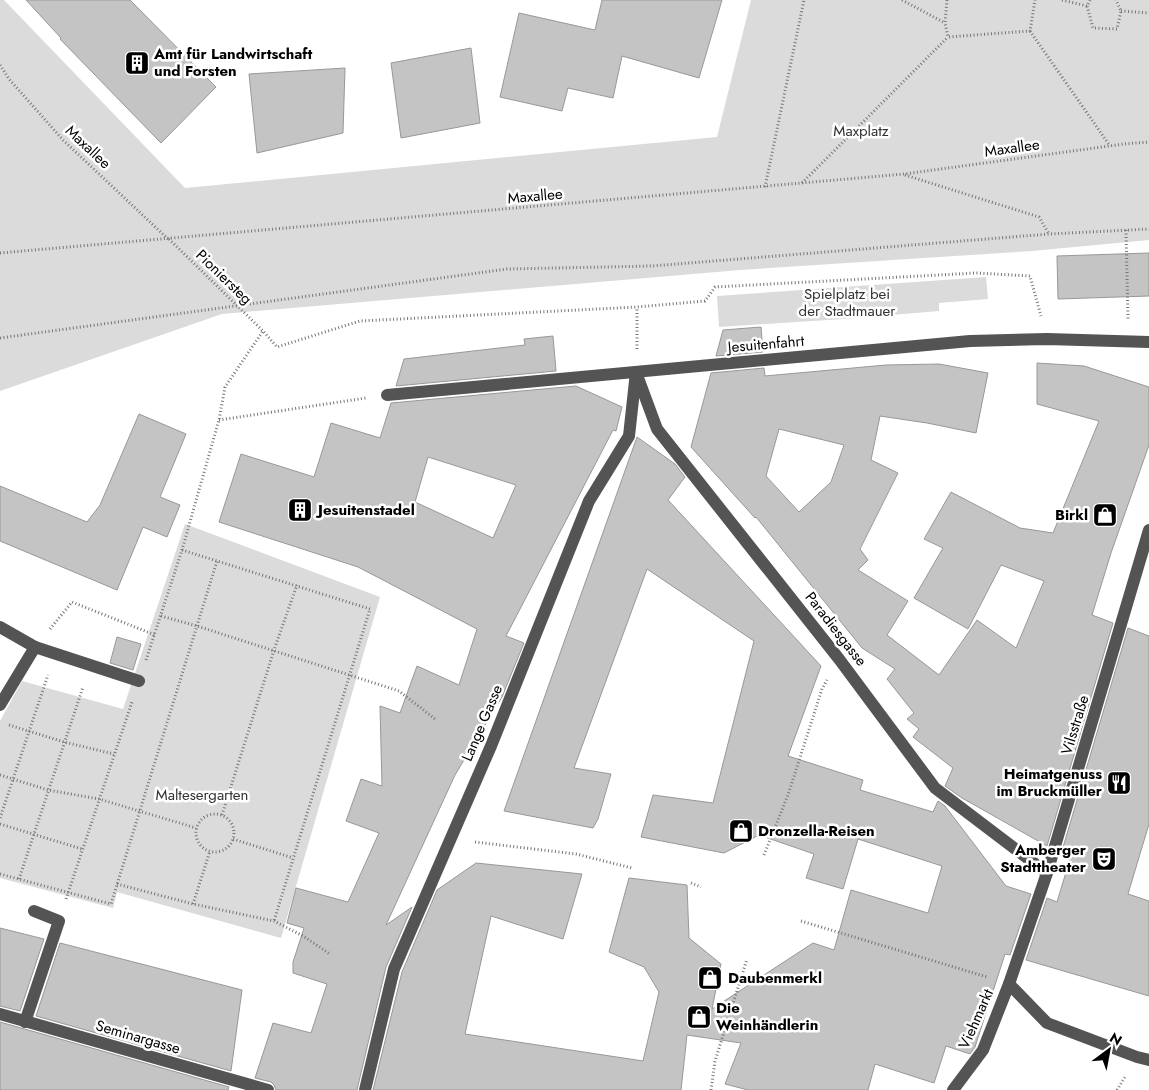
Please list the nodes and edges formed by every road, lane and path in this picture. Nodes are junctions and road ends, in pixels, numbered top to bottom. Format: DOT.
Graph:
graph roads {
  1 [pos="804,0"];
  2 [pos="902,0"];
  3 [pos="947,0"];
  4 [pos="1035,0"];
  5 [pos="1062,0"];
  6 [pos="1090,0"];
  7 [pos="1116,0"];
  8 [pos="1087,6"];
  9 [pos="1121,11"];
  10 [pos="1149,13"];
  11 [pos="945,23"];
  12 [pos="1030,31"];
  13 [pos="948,37"];
  14 [pos="0,65"];
  15 [pos="1149,142"];
  16 [pos="1110,146"];
  17 [pos="904,174"];
  18 [pos="801,183"];
  19 [pos="765,186"];
  20 [pos="1149,229"];
  21 [pos="1126,230"];
  22 [pos="1049,234"];
  23 [pos="169,239"];
  24 [pos="0,253"];
  25 [pos="637,307"];
  26 [pos="263,331"];
  27 [pos="0,338"];
  28 [pos="1047,339"];
  29 [pos="1131,341"];
  30 [pos="1149,342"];
  31 [pos="636,372"];
  32 [pos="387,395"];
  33 [pos="219,420"];
  34 [pos="1149,530"];
  35 [pos="182,550"];
  36 [pos="217,561"];
  37 [pos="296,585"];
  38 [pos="161,616"];
  39 [pos="0,626"];
  40 [pos="197,626"];
  41 [pos="155,635"];
  42 [pos="35,647"];
  43 [pos="274,650"];
  44 [pos="56,654"];
  45 [pos="839,659"];
  46 [pos="91,666"];
  47 [pos="350,675"];
  48 [pos="139,681"];
  49 [pos="0,704"];
  50 [pos="435,719"];
  51 [pos="0,722"];
  52 [pos="28,731"];
  53 [pos="64,742"];
  54 [pos="114,754"];
  55 [pos="0,775"];
  56 [pos="13,779"];
  57 [pos="48,790"];
  58 [pos="100,799"];
  59 [pos="140,810"];
  60 [pos="222,816"];
  61 [pos="0,818"];
  62 [pos="0,824"];
  63 [pos="196,828"];
  64 [pos="34,834"];
  65 [pos="233,839"];
  66 [pos="449,839"];
  67 [pos="82,849"];
  68 [pos="210,851"];
  69 [pos="764,855"];
  70 [pos="293,858"];
  71 [pos="632,868"];
  72 [pos="1047,873"];
  73 [pos="0,874"];
  74 [pos="19,879"];
  75 [pos="691,883"];
  76 [pos="117,884"];
  77 [pos="701,887"];
  78 [pos="68,893"];
  79 [pos="193,904"];
  80 [pos="34,912"];
  81 [pos="274,921"];
  82 [pos="802,921"];
  83 [pos="59,922"];
  84 [pos="330,954"];
  85 [pos="747,960"];
  86 [pos="1009,984"];
  87 [pos="0,1014"];
  88 [pos="25,1022"];
  89 [pos="1149,1060"];
  90 [pos="268,1090"];
  91 [pos="365,1090"];
  92 [pos="711,1090"];
  93 [pos="953,1090"];
  1 -- 19 [label="path"];
  2 -- 11 [label="path"];
  3 -- 11 [label="path"];
  4 -- 12 [label="path"];
  5 -- 8 [label="path"];
  6 -- 8 [label="path"];
  7 -- 9 [label="path"];
  8 -- 9 [label="path"];
  9 -- 10 [label="path"];
  11 -- 13 [label="path"];
  12 -- 13 [label="path"];
  12 -- 16 [label="path"];
  13 -- 18 [label="path"];
  14 -- 23 [label="path, Maxallee"];
  15 -- 16 [label="path, Maxallee"];
  16 -- 17 [label="path, Maxallee"];
  17 -- 18 [label="path, Maxallee"];
  17 -- 22 [label="path, Maxallee"];
  18 -- 19 [label="path, Maxallee"];
  19 -- 23 [label="path, Maxallee"];
  20 -- 21 [label="path"];
  21 -- 22 [label="path"];
  21 -- 29 [label="path"];
  22 -- 27 [label="path"];
  23 -- 24 [label="path, Maxallee"];
  23 -- 26 [label="path, Pioniersteg, bridge"];
  25 -- 26 [label="path, Pioniersteg"];
  25 -- 28 [label="path"];
  25 -- 31 [label="path"];
  26 -- 33 [label="path"];
  28 -- 29 [label="street, Jesuitenfahrt"];
  28 -- 31 [label="street, Jesuitenfahrt"];
  29 -- 30 [label="street, Jesuitenfahrt"];
  31 -- 32 [label="street, Jesuitenfahrt"];
  31 -- 45 [label="street, Paradiesgasse"];
  31 -- 66 [label="street, Lange Gasse"];
  32 -- 33 [label="path"];
  33 -- 35 [label="path"];
  34 -- 72 [label="street, Vilsstraße"];
  35 -- 36 [label="path"];
  35 -- 38 [label="path"];
  36 -- 37 [label="path"];
  36 -- 40 [label="path"];
  37 -- 43 [label="path"];
  37 -- 47 [label="path"];
  38 -- 40 [label="path"];
  38 -- 41 [label="path"];
  39 -- 42 [label="street"];
  40 -- 43 [label="path"];
  40 -- 59 [label="path"];
  41 -- 42 [label="path"];
  41 -- 48 [label="path"];
  42 -- 44 [label="street"];
  42 -- 49 [label="street"];
  43 -- 47 [label="path"];
  43 -- 60 [label="path"];
  44 -- 46 [label="street"];
  44 -- 52 [label="path"];
  45 -- 69 [label="path"];
  45 -- 72 [label="street, Paradiesgasse"];
  46 -- 48 [label="street"];
  46 -- 53 [label="path"];
  47 -- 50 [label="path"];
  47 -- 70 [label="path"];
  48 -- 54 [label="path"];
  51 -- 52 [label="path"];
  52 -- 53 [label="path"];
  52 -- 56 [label="path"];
  53 -- 54 [label="path"];
  53 -- 57 [label="path"];
  54 -- 58 [label="path"];
  55 -- 56 [label="path"];
  56 -- 57 [label="path"];
  56 -- 61 [label="path"];
  57 -- 58 [label="path"];
  57 -- 64 [label="path"];
  58 -- 59 [label="path"];
  58 -- 67 [label="path"];
  59 -- 63 [label="path"];
  59 -- 76 [label="path"];
  60 -- 63 [label="path"];
  60 -- 65 [label="path"];
  62 -- 64 [label="path"];
  63 -- 68 [label="path"];
  64 -- 67 [label="path"];
  64 -- 74 [label="path"];
  65 -- 68 [label="path"];
  65 -- 70 [label="path"];
  66 -- 71 [label="path"];
  66 -- 91 [label="street, Lange Gasse"];
  67 -- 78 [label="path"];
  68 -- 79 [label="path"];
  70 -- 81 [label="path"];
  72 -- 86 [label="street, Vilsstraße"];
  73 -- 74 [label="path"];
  74 -- 78 [label="path"];
  75 -- 77 [label="path"];
  76 -- 78 [label="path"];
  76 -- 79 [label="path"];
  78 -- 83 [label="path"];
  79 -- 81 [label="path"];
  80 -- 83 [label="street"];
  81 -- 84 [label="path"];
  82 -- 86 [label="path"];
  83 -- 88 [label="street"];
  85 -- 92 [label="path"];
  86 -- 89 [label="street"];
  86 -- 93 [label="street, Viehmarkt"];
  87 -- 88 [label="street, Seminargasse"];
  88 -- 90 [label="street, Seminargasse"];
}
